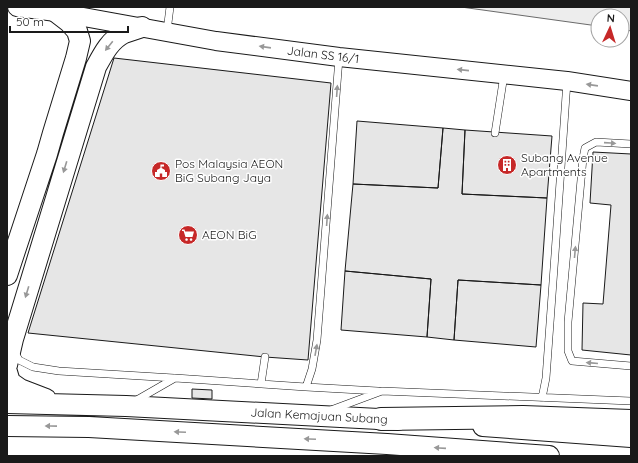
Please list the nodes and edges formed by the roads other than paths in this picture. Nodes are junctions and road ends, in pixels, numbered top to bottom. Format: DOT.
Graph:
graph roads {
  1 [pos="16,7"];
  2 [pos="170,7"];
  3 [pos="56,12"];
  4 [pos="142,27"];
  5 [pos="166,31"];
  6 [pos="340,57"];
  7 [pos="504,74"];
  8 [pos="567,82"];
  9 [pos="631,91"];
  10 [pos="495,132"];
  11 [pos="631,144"];
  12 [pos="11,251"];
  13 [pos="7,275"];
  14 [pos="13,339"];
  15 [pos="265,357"];
  16 [pos="7,365"];
  17 [pos="631,366"];
  18 [pos="7,372"];
  19 [pos="175,378"];
  20 [pos="261,384"];
  21 [pos="306,387"];
  22 [pos="382,391"];
  23 [pos="542,398"];
  24 [pos="631,401"];
  25 [pos="7,403"];
  26 [pos="62,404"];
  27 [pos="126,406"];
  28 [pos="316,415"];
  29 [pos="381,419"];
  30 [pos="631,422"];
  31 [pos="7,426"];
  32 [pos="631,437"];
  33 [pos="549,456"];
  1 -- 3 [label="street, Jalan SS 16/1"];
  2 -- 5 [label="lane"];
  3 -- 4 [label="street, Jalan SS 16/1"];
  3 -- 12 [label="main road"];
  4 -- 5 [label="street, Jalan SS 16/1"];
  4 -- 14 [label="main road, one-way"];
  6 -- 5 [label="street, Jalan SS 16/1, one-way"];
  7 -- 6 [label="street, Jalan SS 16/1, one-way"];
  21 -- 6 [label="lane, one-way"];
  7 -- 8 [label="street, Jalan SS 16/1"];
  7 -- 10 [label="lane"];
  9 -- 8 [label="street, Jalan SS 16/1, one-way"];
  8 -- 23 [label="lane"];
  17 -- 11 [label="lane, one-way"];
  12 -- 13 [label="main road"];
  14 -- 16 [label="main road"];
  14 -- 19 [label="lane"];
  15 -- 20 [label="lane"];
  18 -- 26 [label="main road"];
  19 -- 20 [label="lane"];
  19 -- 27 [label="lane"];
  20 -- 21 [label="lane"];
  21 -- 22 [label="lane"];
  22 -- 23 [label="lane"];
  22 -- 28 [label="lane"];
  23 -- 24 [label="lane"];
  25 -- 26 [label="main road, Jalan Kemajuan Subang"];
  26 -- 27 [label="main road, Jalan Kemajuan Subang"];
  27 -- 28 [label="main road, Jalan Kemajuan Subang"];
  28 -- 29 [label="main road, Jalan Kemajuan Subang"];
  29 -- 30 [label="main road"];
  29 -- 32 [label="main road, Jalan Kemajuan Subang"];
  33 -- 31 [label="main road, Jalan Kemajuan Subang, one-way"];
}
